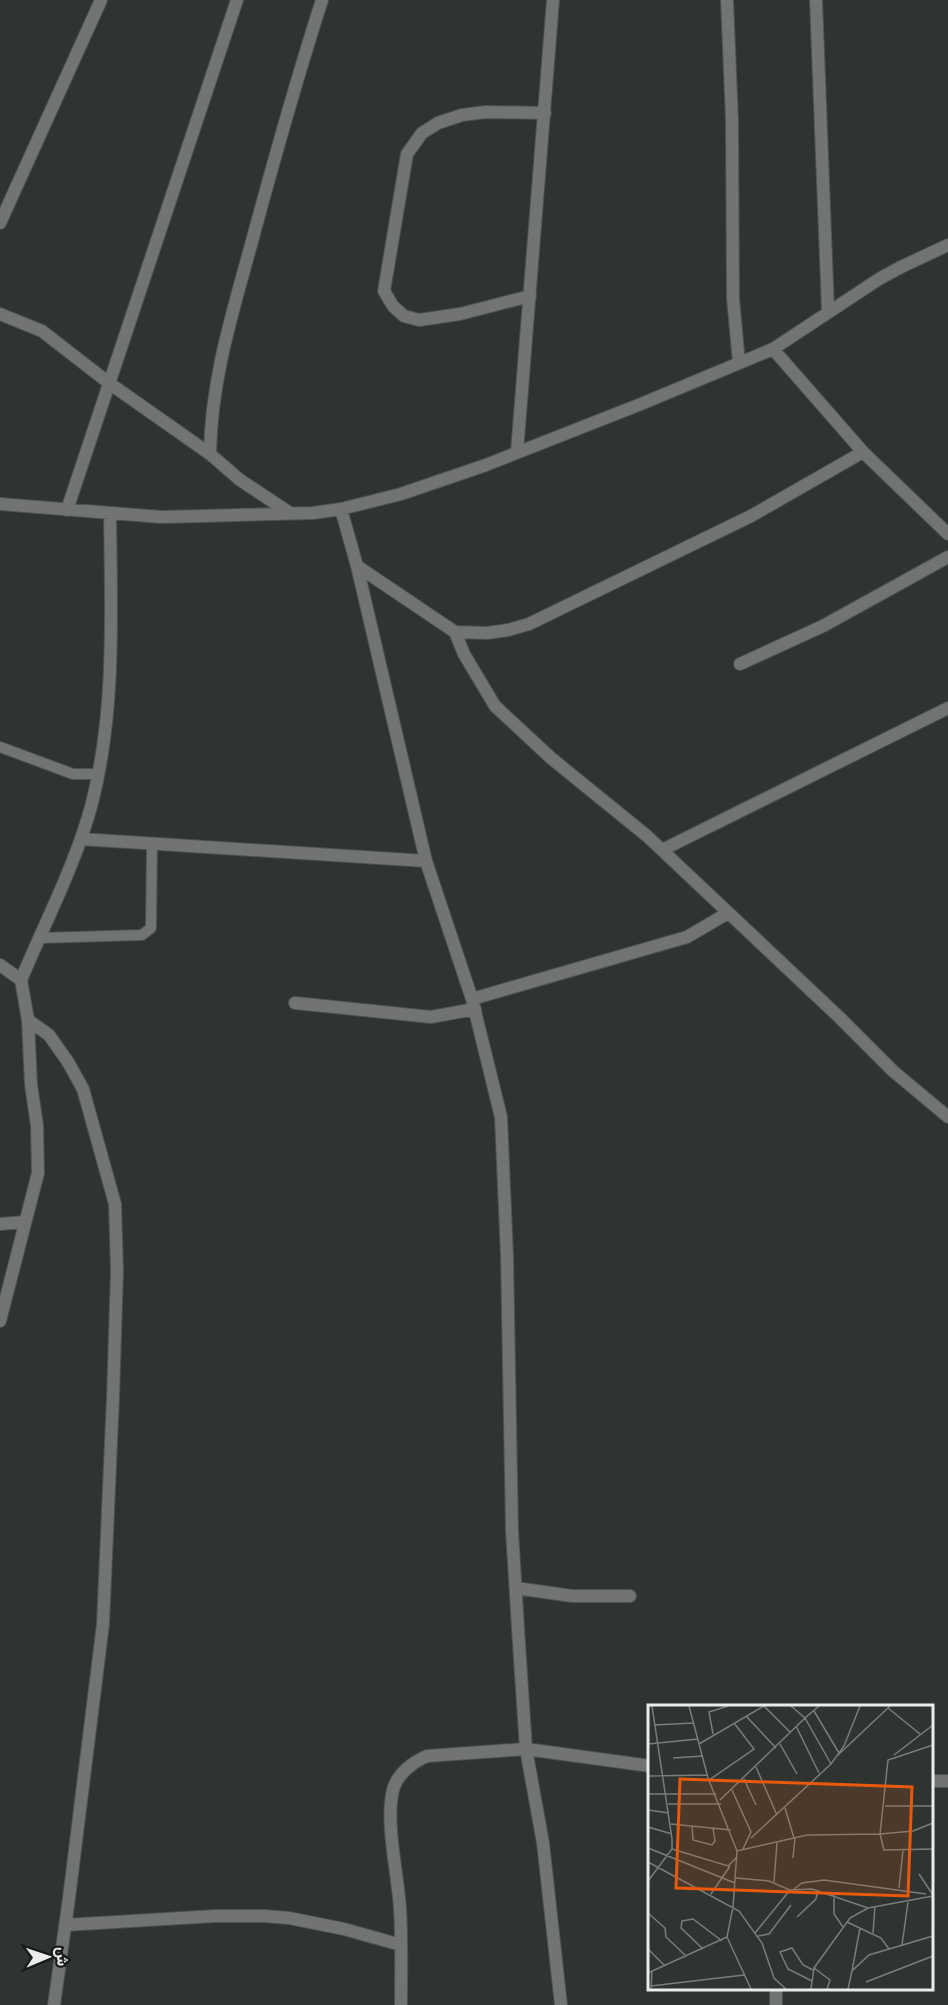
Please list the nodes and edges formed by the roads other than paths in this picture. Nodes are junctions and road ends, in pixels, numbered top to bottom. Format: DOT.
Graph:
graph roads {
  1 [pos="101,0"];
  2 [pos="237,0"];
  3 [pos="322,0"];
  4 [pos="553,0"];
  5 [pos="727,0"];
  6 [pos="816,0"];
  7 [pos="545,113"];
  8 [pos="0,223"];
  9 [pos="946,250"];
  10 [pos="530,296"];
  11 [pos="828,311"];
  12 [pos="0,314"];
  13 [pos="773,349"];
  14 [pos="739,363"];
  15 [pos="109,383"];
  16 [pos="517,452"];
  17 [pos="863,452"];
  18 [pos="210,454"];
  19 [pos="0,504"];
  20 [pos="341,509"];
  21 [pos="67,510"];
  22 [pos="291,513"];
  23 [pos="110,514"];
  24 [pos="948,534"];
  25 [pos="948,557"];
  26 [pos="357,566"];
  27 [pos="455,632"];
  28 [pos="740,664"];
  29 [pos="948,708"];
  30 [pos="0,747"];
  31 [pos="97,774"];
  32 [pos="81,839"];
  33 [pos="152,844"];
  34 [pos="662,850"];
  35 [pos="426,861"];
  36 [pos="728,913"];
  37 [pos="39,938"];
  38 [pos="0,965"];
  39 [pos="21,980"];
  40 [pos="295,1004"];
  41 [pos="473,1004"];
  42 [pos="28,1020"];
  43 [pos="948,1117"];
  44 [pos="24,1222"];
  45 [pos="0,1224"];
  46 [pos="0,1321"];
  47 [pos="516,1588"];
  48 [pos="630,1596"];
  49 [pos="526,1749"];
  50 [pos="648,1766"];
  51 [pos="65,1925"];
  52 [pos="401,1945"];
  53 [pos="54,2005"];
  54 [pos="401,2005"];
  55 [pos="561,2005"];
  1 -- 8 [label="street"];
  2 -- 15 [label="street"];
  3 -- 18 [label="street"];
  4 -- 7 [label="street"];
  5 -- 14 [label="street"];
  6 -- 11 [label="street"];
  7 -- 10 [label="street"];
  7 -- 10 [label="street"];
  9 -- 11 [label="street"];
  10 -- 16 [label="street"];
  11 -- 13 [label="street"];
  12 -- 15 [label="street"];
  13 -- 14 [label="street"];
  13 -- 17 [label="street"];
  14 -- 16 [label="street"];
  15 -- 18 [label="street"];
  15 -- 21 [label="street"];
  16 -- 20 [label="street"];
  17 -- 24 [label="street"];
  17 -- 27 [label="street"];
  18 -- 22 [label="street"];
  19 -- 21 [label="street"];
  20 -- 22 [label="street"];
  20 -- 26 [label="street"];
  21 -- 23 [label="street"];
  22 -- 23 [label="street"];
  23 -- 31 [label="street"];
  25 -- 28 [label="street"];
  26 -- 27 [label="street"];
  26 -- 35 [label="street"];
  27 -- 34 [label="street"];
  29 -- 34 [label="street"];
  30 -- 31 [label="lane"];
  31 -- 32 [label="street"];
  32 -- 33 [label="street"];
  32 -- 37 [label="street"];
  33 -- 35 [label="street"];
  33 -- 37 [label="lane"];
  34 -- 36 [label="street"];
  35 -- 41 [label="street"];
  36 -- 41 [label="street"];
  36 -- 43 [label="street"];
  37 -- 39 [label="street"];
  38 -- 39 [label="street"];
  39 -- 42 [label="street"];
  40 -- 41 [label="street"];
  41 -- 47 [label="street"];
  42 -- 44 [label="street"];
  42 -- 51 [label="street"];
  44 -- 45 [label="street"];
  44 -- 46 [label="street"];
  47 -- 48 [label="street"];
  47 -- 49 [label="street"];
  49 -- 50 [label="street"];
  49 -- 52 [label="street"];
  49 -- 55 [label="street"];
  51 -- 52 [label="street"];
  51 -- 53 [label="street"];
  52 -- 54 [label="street"];
}
